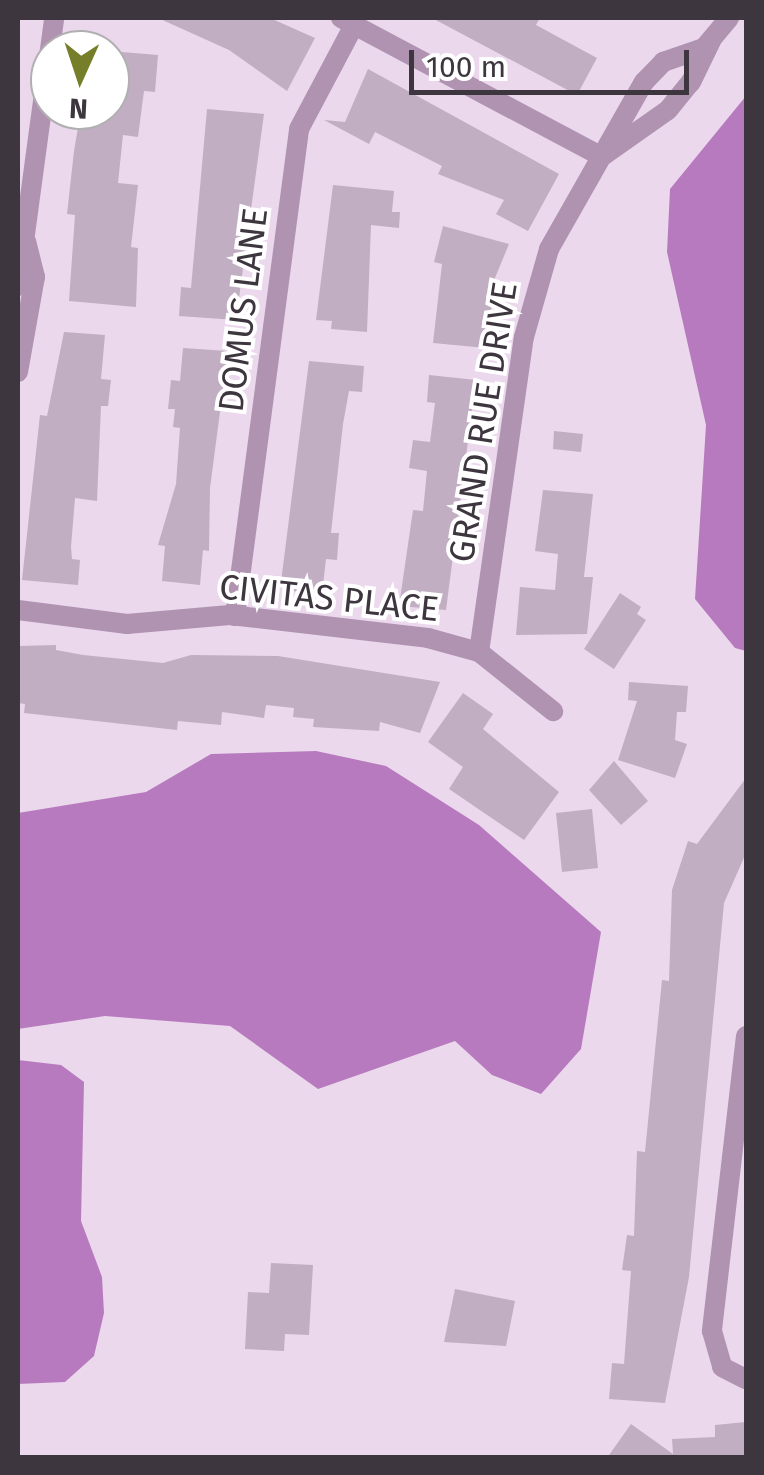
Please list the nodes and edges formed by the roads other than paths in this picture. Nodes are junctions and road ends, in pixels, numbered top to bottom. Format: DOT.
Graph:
graph roads {
  1 [pos="54,18"];
  2 [pos="730,18"];
  3 [pos="348,21"];
  4 [pos="712,39"];
  5 [pos="601,156"];
  6 [pos="24,234"];
  7 [pos="18,286"];
  8 [pos="18,372"];
  9 [pos="18,610"];
  10 [pos="236,616"];
  11 [pos="480,652"];
  12 [pos="553,711"];
  13 [pos="746,1036"];
  14 [pos="746,1379"];
  1 -- 6 [label="street"];
  2 -- 4 [label="street, GRAND RUE DRIVE"];
  3 -- 5 [label="street"];
  3 -- 10 [label="street, DOMUS LANE"];
  4 -- 5 [label="street, GRAND RUE DRIVE"];
  4 -- 5 [label="street, GRAND RUE DRIVE"];
  5 -- 11 [label="street, GRAND RUE DRIVE"];
  6 -- 7 [label="street"];
  6 -- 8 [label="street"];
  9 -- 10 [label="street, CIVITAS PLACE"];
  10 -- 11 [label="street, CIVITAS PLACE"];
  11 -- 12 [label="street, CIVITAS PLACE"];
  13 -- 14 [label="street"];
}
